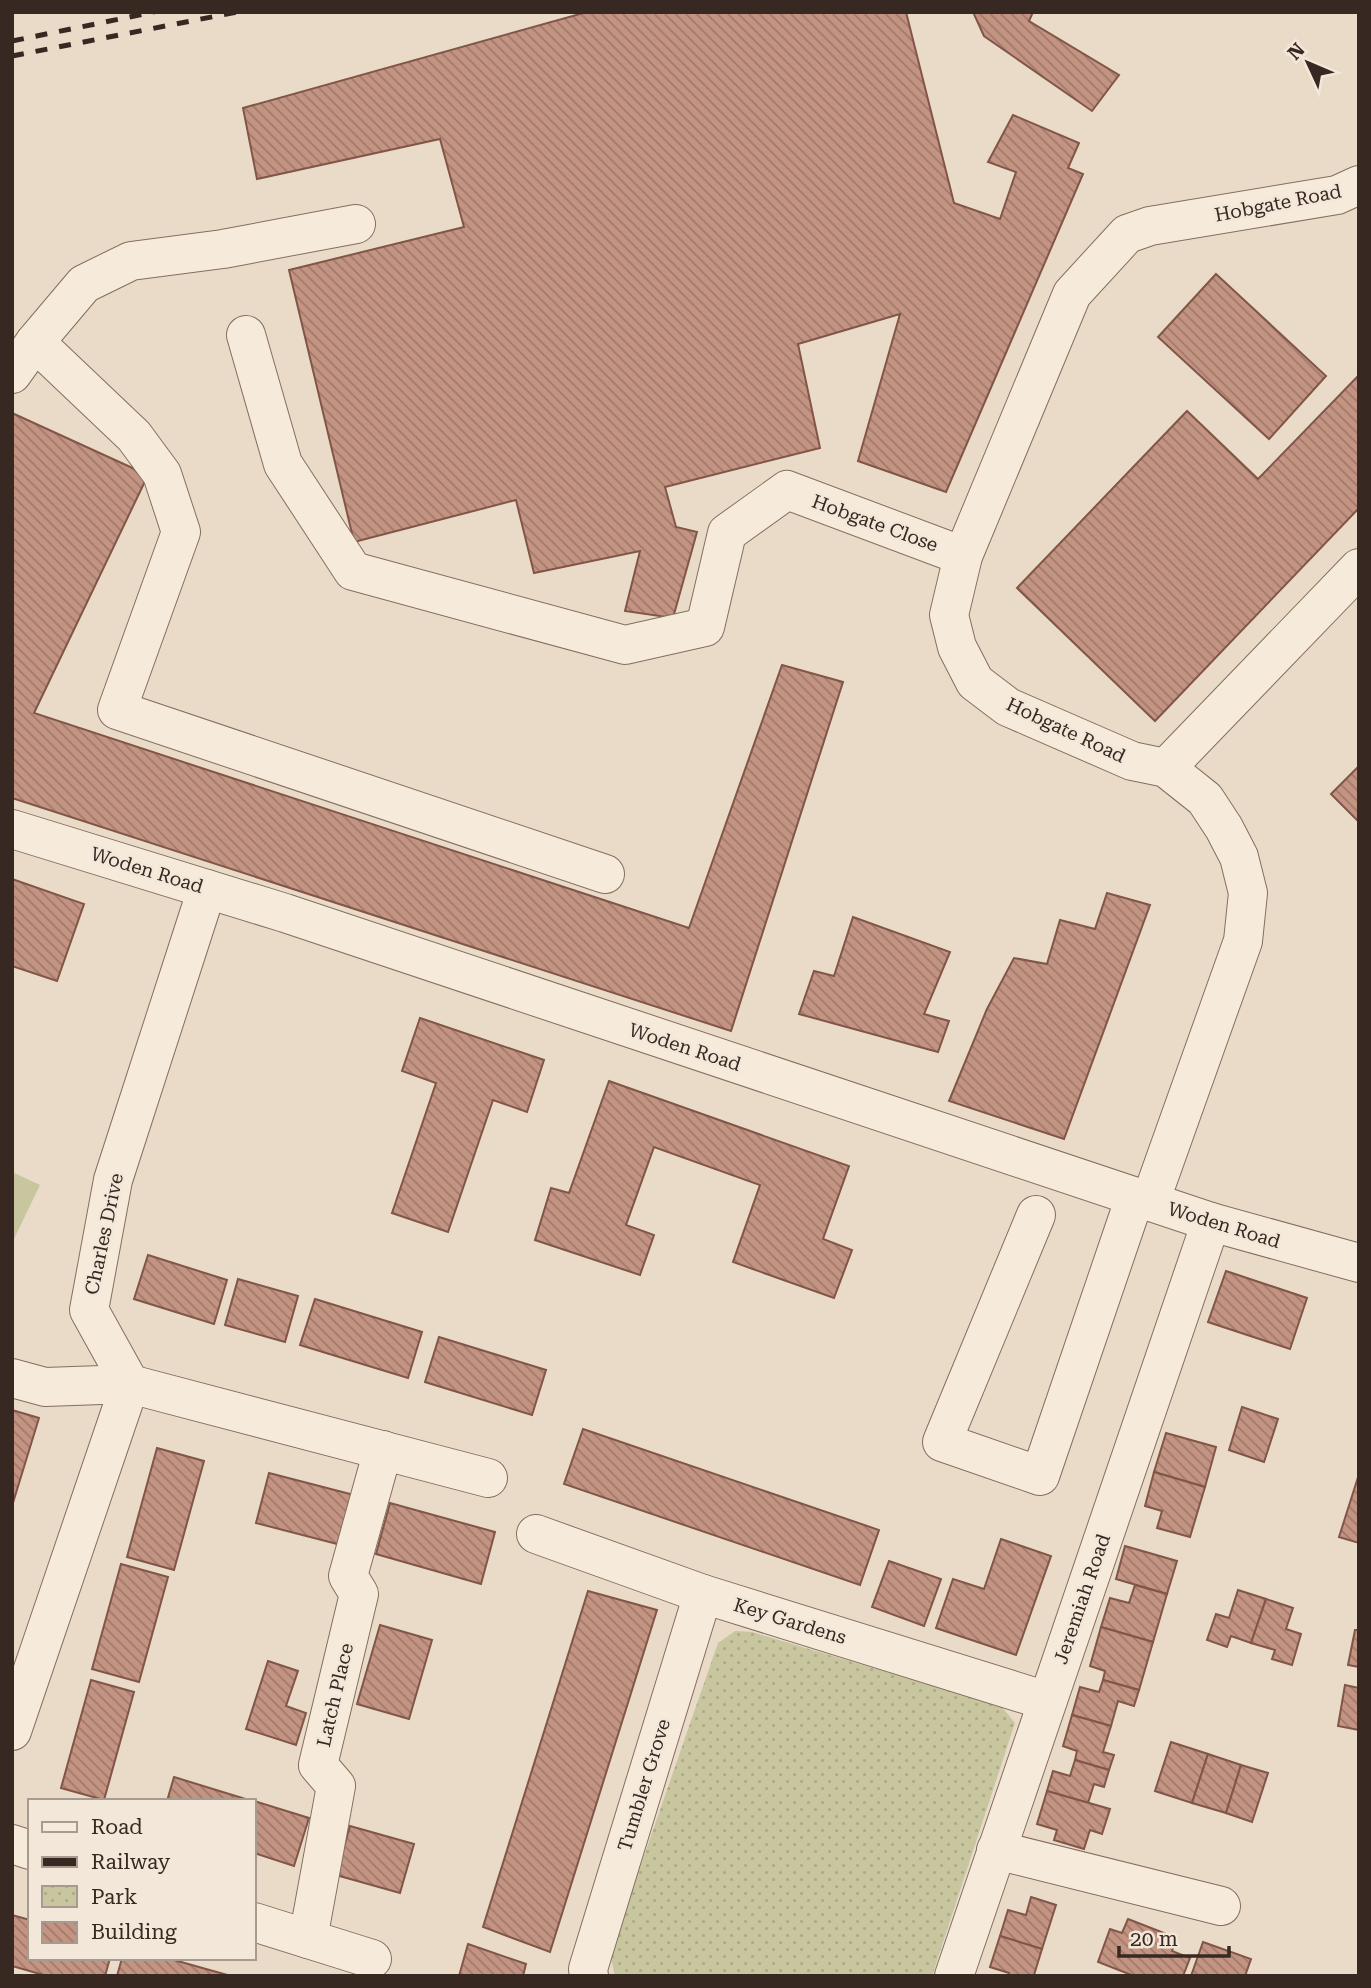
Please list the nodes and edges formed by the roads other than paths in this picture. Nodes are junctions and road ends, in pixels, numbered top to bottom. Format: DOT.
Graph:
graph roads {
  1 [pos="1359,185"];
  2 [pos="356,224"];
  3 [pos="246,335"];
  4 [pos="35,342"];
  5 [pos="12,374"];
  6 [pos="963,556"];
  7 [pos="1359,568"];
  8 [pos="1166,768"];
  9 [pos="12,829"];
  10 [pos="605,874"];
  11 [pos="207,889"];
  12 [pos="1142,1200"];
  13 [pos="1036,1215"];
  14 [pos="1211,1222"];
  15 [pos="1359,1264"];
  16 [pos="12,1378"];
  17 [pos="130,1384"];
  18 [pos="383,1450"];
  19 [pos="488,1478"];
  20 [pos="536,1534"];
  21 [pos="703,1594"];
  22 [pos="1047,1701"];
  23 [pos="12,1731"];
  24 [pos="996,1850"];
  25 [pos="1221,1906"];
  26 [pos="256,1923"];
  27 [pos="308,1939"];
  28 [pos="372,1959"];
  29 [pos="589,1976"];
  30 [pos="954,1976"];
  1 -- 6 [label="street, Hobgate Road"];
  2 -- 4 [label="street"];
  3 -- 6 [label="street, Hobgate Close"];
  4 -- 5 [label="street"];
  4 -- 10 [label="street"];
  6 -- 8 [label="street, Hobgate Road"];
  7 -- 8 [label="street"];
  8 -- 12 [label="street, Hobgate Road"];
  9 -- 11 [label="street, Woden Road"];
  11 -- 12 [label="street, Woden Road"];
  11 -- 17 [label="street, Charles Drive"];
  12 -- 13 [label="street, Hobgate Road"];
  12 -- 14 [label="street, Woden Road"];
  14 -- 15 [label="street, Woden Road"];
  14 -- 22 [label="street, Jeremiah Road"];
  16 -- 17 [label="street"];
  17 -- 18 [label="street"];
  17 -- 23 [label="street"];
  18 -- 19 [label="street"];
  18 -- 27 [label="street, Latch Place"];
  20 -- 21 [label="street, Key Gardens"];
  21 -- 22 [label="street, Key Gardens"];
  21 -- 29 [label="street, Tumbler Grove"];
  22 -- 24 [label="street, Jeremiah Road"];
  24 -- 25 [label="street"];
  24 -- 30 [label="street, Jeremiah Road"];
  26 -- 27 [label="street"];
  27 -- 28 [label="street"];
}
